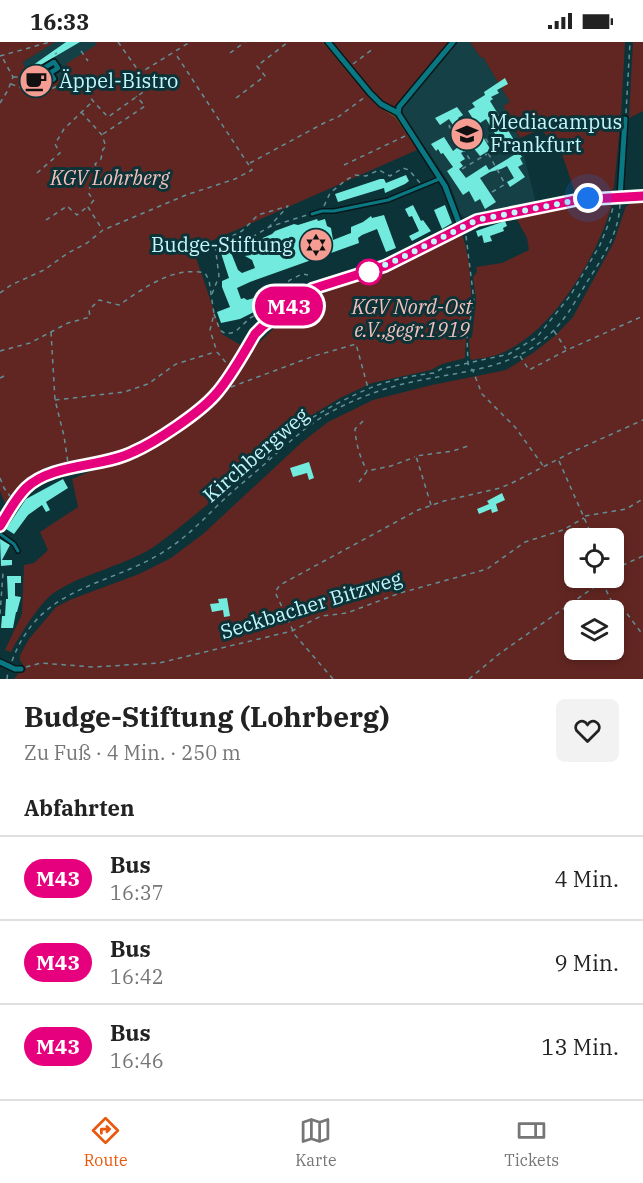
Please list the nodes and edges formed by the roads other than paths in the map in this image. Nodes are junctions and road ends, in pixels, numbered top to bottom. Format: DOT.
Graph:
graph roads {
  1 [pos="328,42"];
  2 [pos="453,42"];
  3 [pos="42,87"];
  4 [pos="398,113"];
  5 [pos="625,119"];
  6 [pos="441,178"];
  7 [pos="643,196"];
  8 [pos="618,197"];
  9 [pos="312,214"];
  10 [pos="461,228"];
  11 [pos="0,526"];
  12 [pos="0,534"];
  13 [pos="18,551"];
  14 [pos="0,662"];
  15 [pos="21,669"];
  1 -- 4 [label="street"];
  2 -- 4 [label="street"];
  3 -- 3 [label="street"];
  4 -- 6 [label="street"];
  5 -- 8 [label="street"];
  6 -- 9 [label="lane"];
  6 -- 10 [label="street"];
  7 -- 8 [label="main road"];
  8 -- 10 [label="main road"];
  10 -- 11 [label="main road"];
  12 -- 13 [label="lane"];
  14 -- 15 [label="street"];
}
